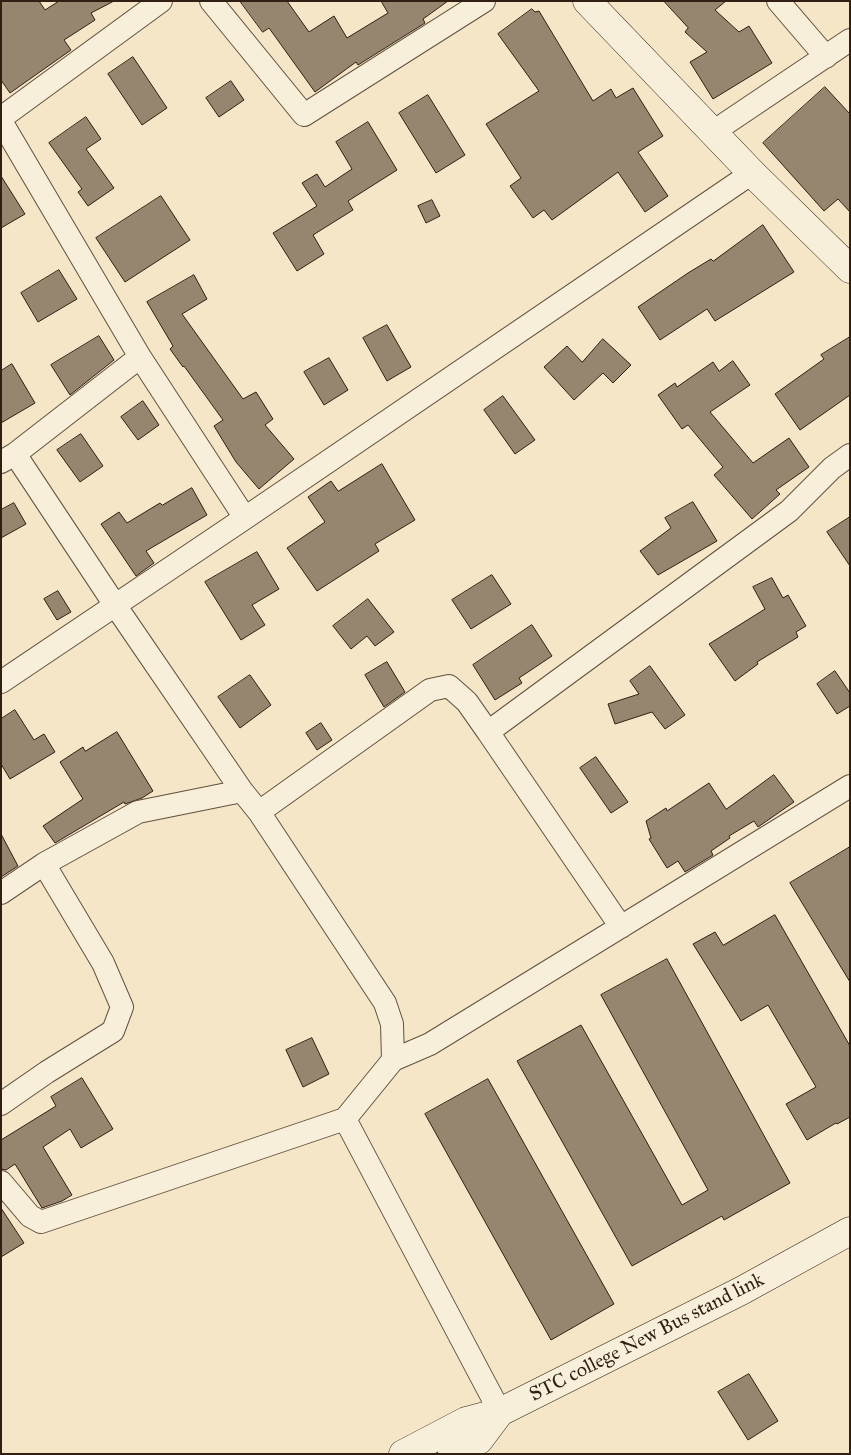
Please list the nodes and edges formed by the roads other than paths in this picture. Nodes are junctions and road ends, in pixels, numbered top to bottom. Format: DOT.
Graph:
graph roads {
  1 [pos="161,1"];
  2 [pos="211,1"];
  3 [pos="484,1"];
  4 [pos="587,1"];
  5 [pos="778,1"];
  6 [pos="850,40"];
  7 [pos="826,57"];
  8 [pos="1,120"];
  9 [pos="714,132"];
  10 [pos="752,173"];
  11 [pos="850,269"];
  12 [pos="140,357"];
  13 [pos="850,455"];
  14 [pos="8,458"];
  15 [pos="245,518"];
  16 [pos="115,605"];
  17 [pos="1,682"];
  18 [pos="488,732"];
  19 [pos="850,786"];
  20 [pos="242,792"];
  21 [pos="259,812"];
  22 [pos="44,864"];
  23 [pos="1,893"];
  24 [pos="621,927"];
  25 [pos="393,1060"];
  26 [pos="1,1104"];
  27 [pos="344,1120"];
  28 [pos="1,1182"];
  29 [pos="850,1231"];
  30 [pos="500,1412"];
  31 [pos="483,1447"];
  32 [pos="403,1454"];
  33 [pos="452,1454"];
  1 -- 8 [label="street"];
  2 -- 3 [label="street"];
  4 -- 9 [label="street"];
  5 -- 7 [label="street"];
  6 -- 7 [label="street"];
  7 -- 9 [label="street"];
  8 -- 12 [label="street"];
  9 -- 10 [label="street"];
  10 -- 11 [label="street"];
  10 -- 15 [label="street"];
  12 -- 14 [label="street"];
  12 -- 15 [label="street"];
  13 -- 18 [label="street"];
  14 -- 16 [label="street"];
  15 -- 16 [label="street"];
  16 -- 17 [label="street"];
  16 -- 20 [label="street"];
  18 -- 21 [label="street"];
  18 -- 24 [label="street"];
  19 -- 24 [label="street"];
  20 -- 21 [label="street"];
  20 -- 22 [label="street"];
  21 -- 25 [label="street"];
  22 -- 23 [label="street"];
  22 -- 26 [label="street"];
  24 -- 25 [label="street"];
  25 -- 27 [label="street"];
  27 -- 28 [label="street"];
  27 -- 30 [label="street"];
  29 -- 30 [label="street, STC college New Bus stand link"];
  30 -- 31 [label="street, STC college New Bus stand link"];
  30 -- 32 [label="street"];
  31 -- 33 [label="street, STC college New Bus stand link"];
}
